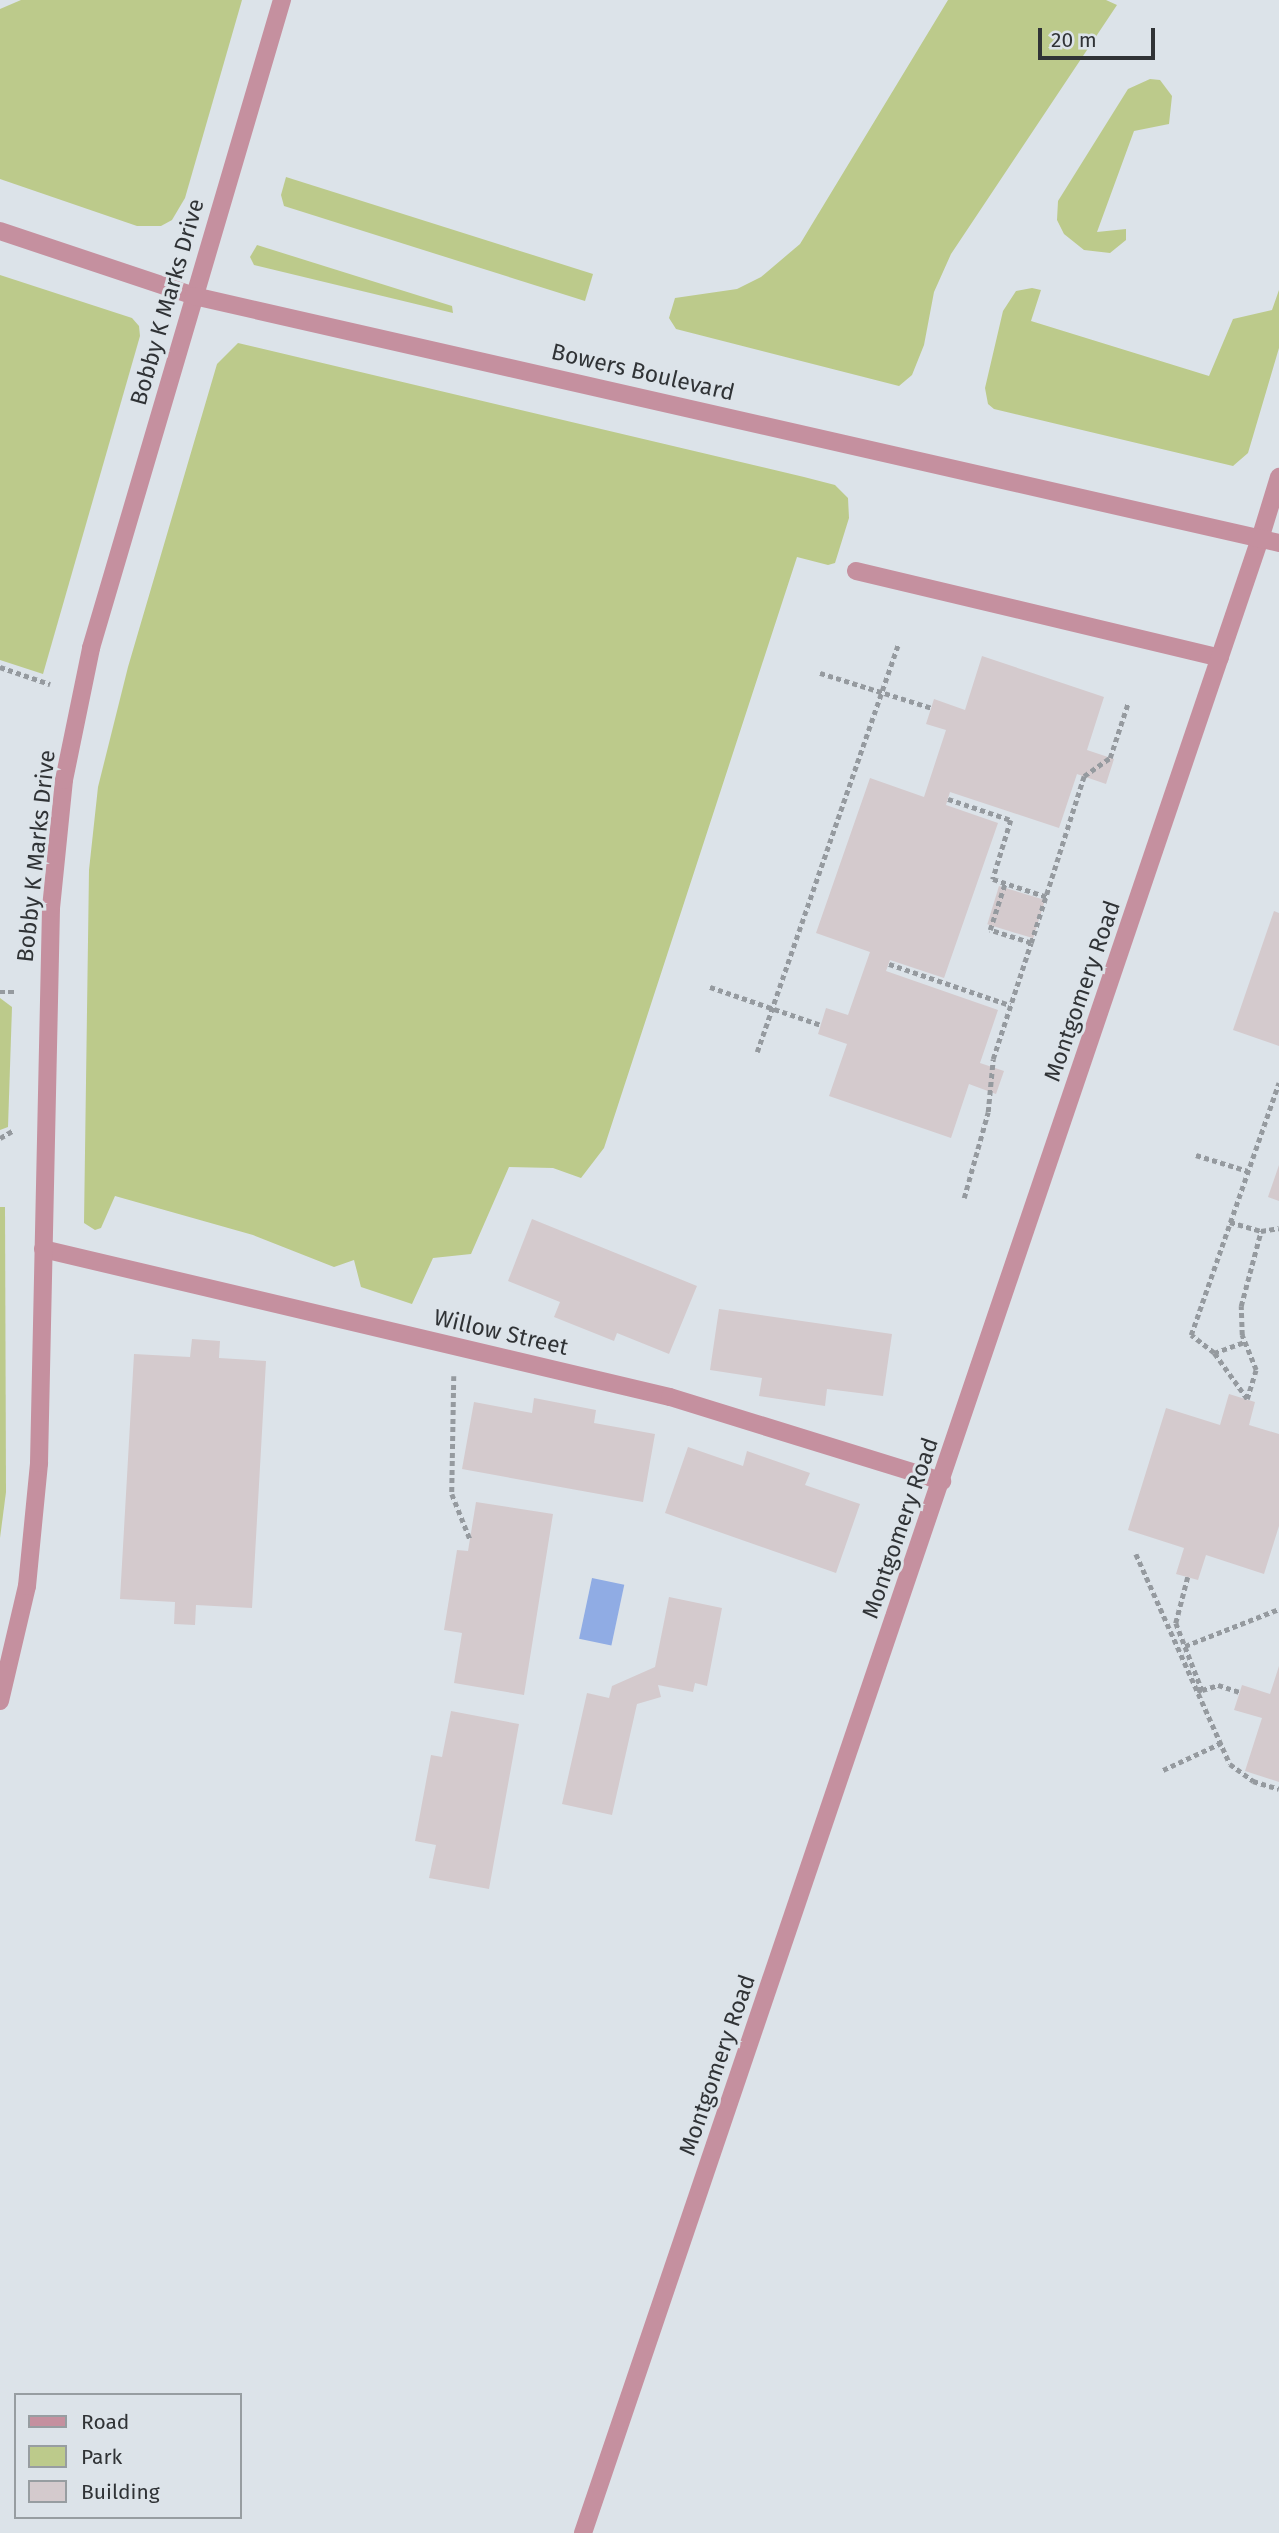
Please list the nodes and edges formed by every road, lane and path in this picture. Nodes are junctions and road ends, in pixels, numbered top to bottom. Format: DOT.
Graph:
graph roads {
  1 [pos="282,0"];
  2 [pos="0,231"];
  3 [pos="194,296"];
  4 [pos="1279,477"];
  5 [pos="1260,538"];
  6 [pos="1279,543"];
  7 [pos="856,571"];
  8 [pos="899,643"];
  9 [pos="1220,658"];
  10 [pos="0,667"];
  11 [pos="820,673"];
  12 [pos="51,684"];
  13 [pos="882,693"];
  14 [pos="1128,703"];
  15 [pos="932,708"];
  16 [pos="948,799"];
  17 [pos="1005,883"];
  18 [pos="1047,897"];
  19 [pos="1031,943"];
  20 [pos="889,964"];
  21 [pos="710,987"];
  22 [pos="0,992"];
  23 [pos="15,992"];
  24 [pos="1010,1005"];
  25 [pos="772,1010"];
  26 [pos="821,1025"];
  27 [pos="757,1052"];
  28 [pos="1279,1083"];
  29 [pos="12,1131"];
  30 [pos="0,1138"];
  31 [pos="1196,1155"];
  32 [pos="1248,1171"];
  33 [pos="964,1198"];
  34 [pos="1230,1222"];
  35 [pos="1279,1228"];
  36 [pos="1261,1231"];
  37 [pos="43,1249"];
  38 [pos="1244,1342"];
  39 [pos="459,1347"];
  40 [pos="1214,1353"];
  41 [pos="942,1482"];
  42 [pos="470,1539"];
  43 [pos="1136,1554"];
  44 [pos="1188,1577"];
  45 [pos="1279,1609"];
  46 [pos="1185,1646"];
  47 [pos="1199,1691"];
  48 [pos="1240,1692"];
  49 [pos="0,1701"];
  50 [pos="1221,1743"];
  51 [pos="1163,1770"];
  52 [pos="1279,1788"];
  53 [pos="583,2533"];
  1 -- 3 [label="street, Bobby K Marks Drive"];
  2 -- 3 [label="street, Bowers Boulevard"];
  3 -- 5 [label="street, Bowers Boulevard"];
  3 -- 37 [label="street, Bobby K Marks Drive"];
  4 -- 5 [label="street, Montgomery Road"];
  5 -- 6 [label="street, Bowers Boulevard"];
  5 -- 9 [label="street, Montgomery Road"];
  7 -- 9 [label="street"];
  8 -- 13 [label="path"];
  9 -- 41 [label="street, Montgomery Road"];
  10 -- 12 [label="path"];
  11 -- 13 [label="path"];
  13 -- 15 [label="path"];
  13 -- 25 [label="path"];
  14 -- 18 [label="path"];
  16 -- 17 [label="path"];
  17 -- 18 [label="path"];
  17 -- 19 [label="path"];
  18 -- 19 [label="path"];
  19 -- 24 [label="path"];
  20 -- 24 [label="path"];
  21 -- 25 [label="path"];
  22 -- 23 [label="path"];
  24 -- 33 [label="path"];
  25 -- 26 [label="path"];
  25 -- 27 [label="path"];
  28 -- 32 [label="path"];
  29 -- 30 [label="path"];
  31 -- 32 [label="path"];
  32 -- 34 [label="path"];
  34 -- 36 [label="path"];
  34 -- 40 [label="path"];
  35 -- 36 [label="path"];
  36 -- 38 [label="path"];
  37 -- 39 [label="street, Willow Street"];
  37 -- 49 [label="street, Bobby K Marks Drive"];
  38 -- 40 [label="path"];
  38 -- 40 [label="path"];
  39 -- 41 [label="street, Willow Street"];
  39 -- 42 [label="path"];
  41 -- 53 [label="street, Montgomery Road"];
  43 -- 47 [label="path"];
  44 -- 46 [label="path"];
  45 -- 46 [label="path"];
  46 -- 47 [label="path"];
  47 -- 48 [label="path"];
  47 -- 50 [label="path"];
  50 -- 51 [label="path"];
  50 -- 52 [label="path"];
}
